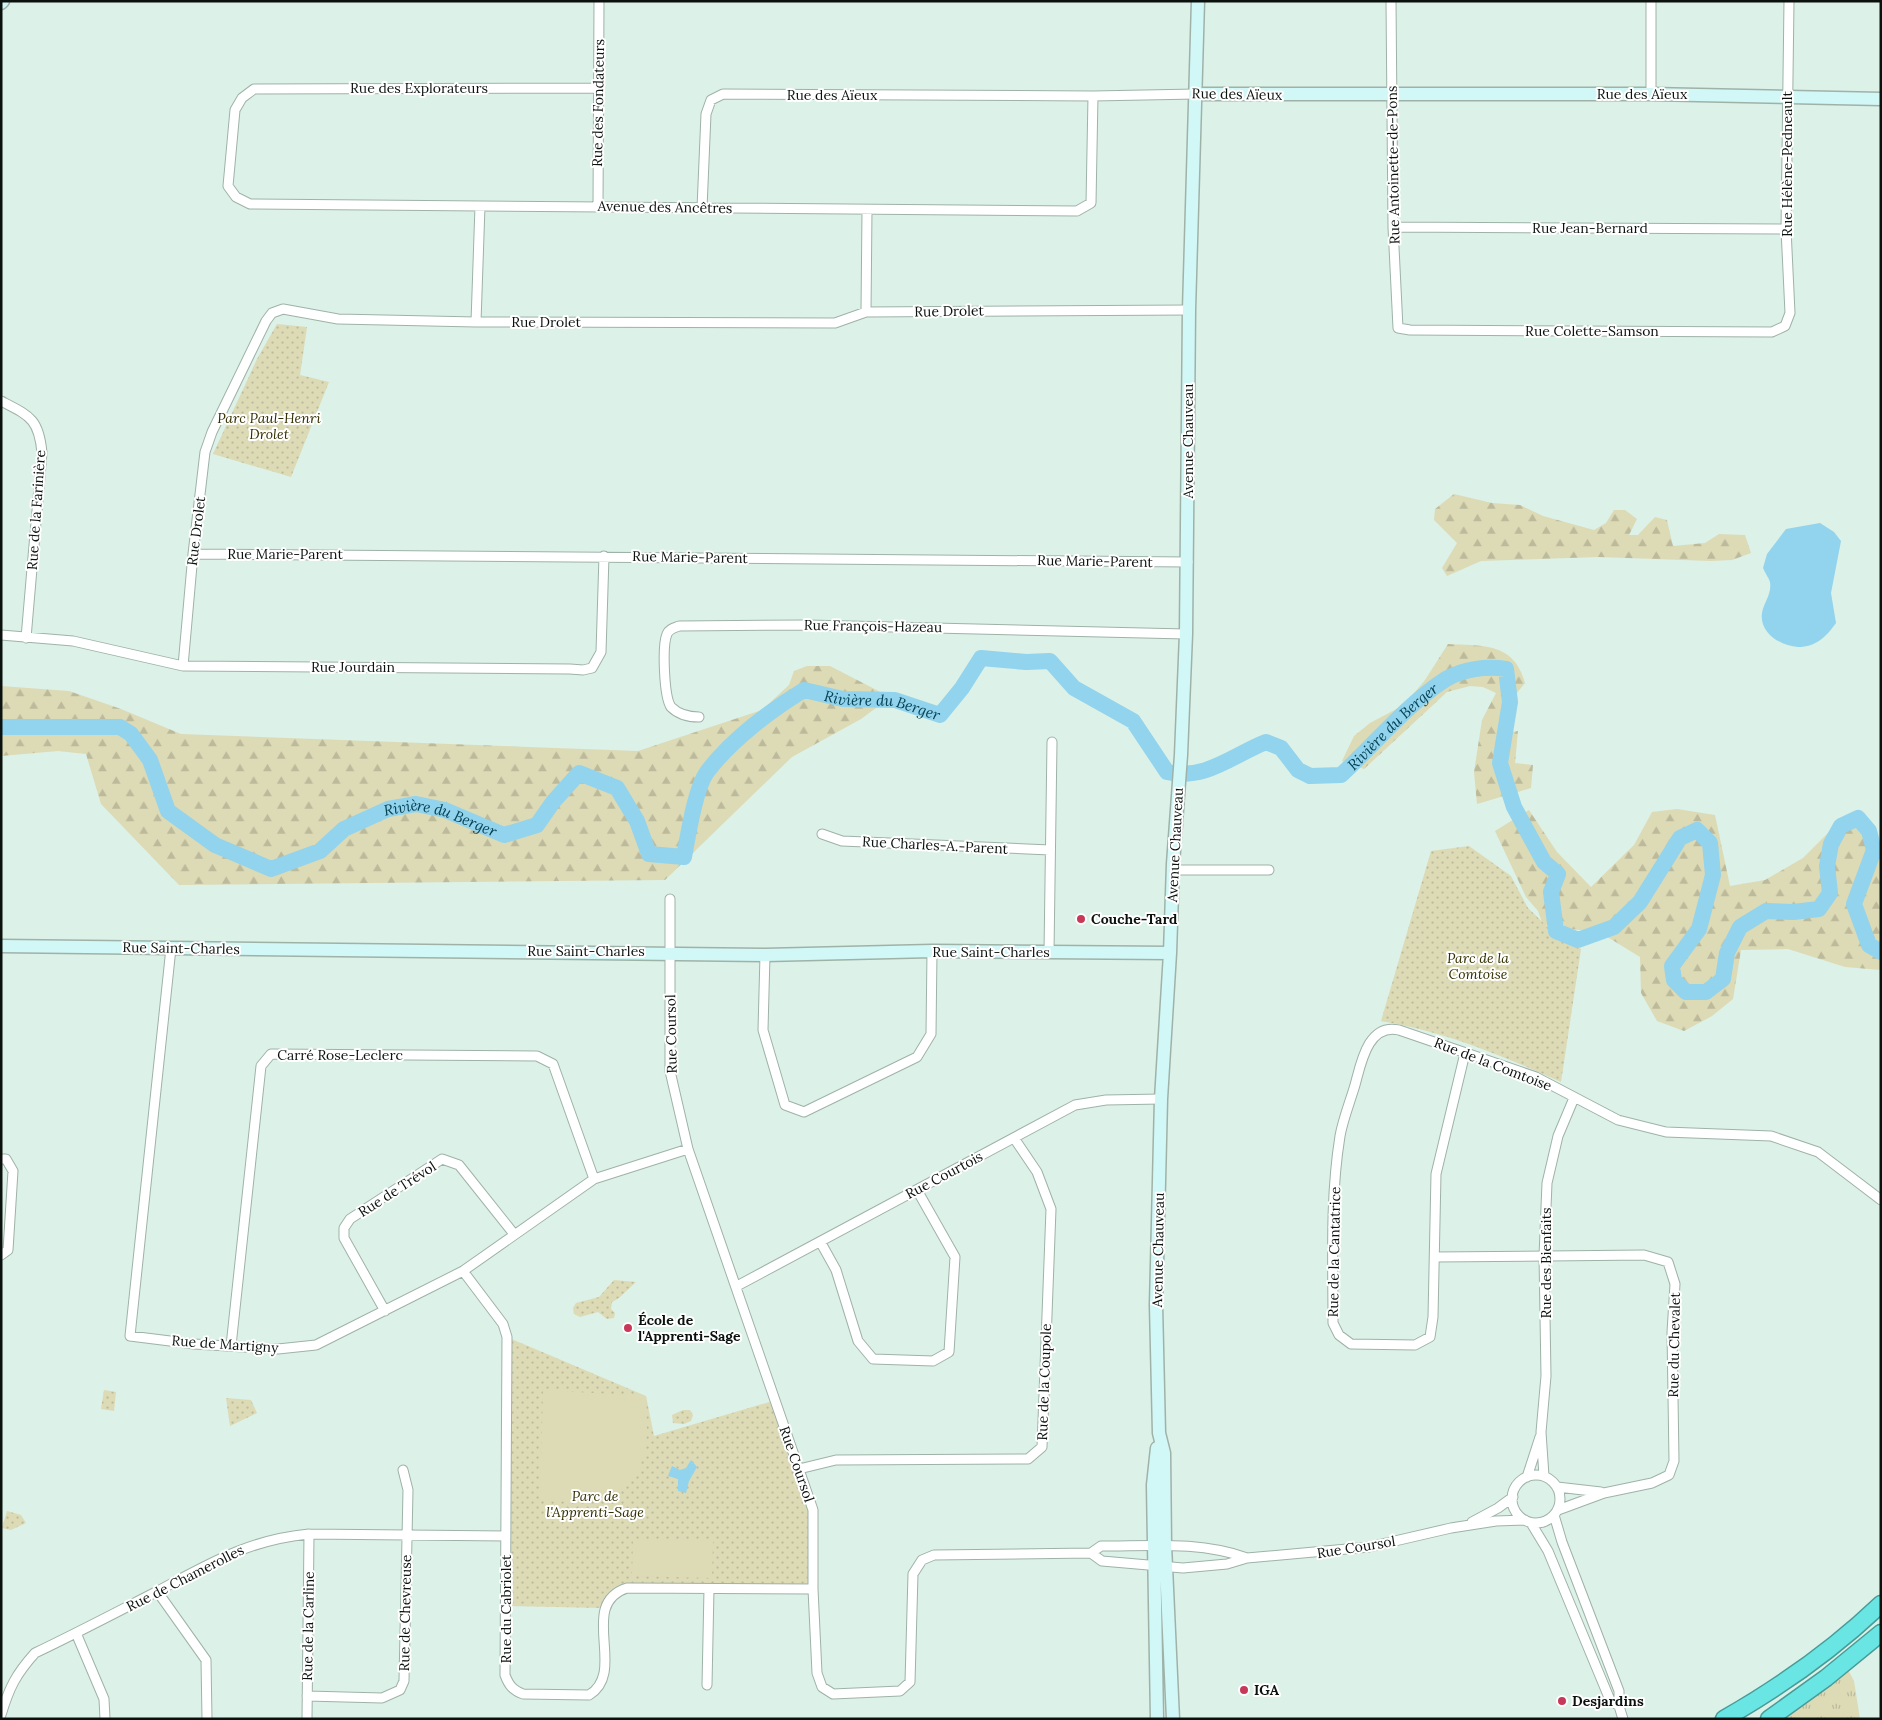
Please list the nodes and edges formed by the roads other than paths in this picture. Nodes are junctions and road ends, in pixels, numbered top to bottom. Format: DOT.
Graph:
graph roads {
  1 [pos="599,1"];
  2 [pos="1198,1"];
  3 [pos="1391,1"];
  4 [pos="1651,1"];
  5 [pos="1789,1"];
  6 [pos="599,88"];
  7 [pos="1196,94"];
  8 [pos="1651,94"];
  9 [pos="1393,95"];
  10 [pos="1093,96"];
  11 [pos="1788,96"];
  12 [pos="242,98"];
  13 [pos="1878,98"];
  14 [pos="480,206"];
  15 [pos="598,206"];
  16 [pos="702,208"];
  17 [pos="867,210"];
  18 [pos="1393,227"];
  19 [pos="1786,228"];
  20 [pos="1189,310"];
  21 [pos="866,312"];
  22 [pos="476,322"];
  23 [pos="1785,326"];
  24 [pos="1398,328"];
  25 [pos="1,401"];
  26 [pos="193,554"];
  27 [pos="604,556"];
  28 [pos="1188,562"];
  29 [pos="1186,634"];
  30 [pos="1,635"];
  31 [pos="26,638"];
  32 [pos="183,666"];
  33 [pos="699,717"];
  34 [pos="1052,742"];
  35 [pos="822,834"];
  36 [pos="1050,850"];
  37 [pos="1173,870"];
  38 [pos="1269,870"];
  39 [pos="670,898"];
  40 [pos="1,946"];
  41 [pos="171,948"];
  42 [pos="932,951"];
  43 [pos="670,952"];
  44 [pos="1049,952"];
  45 [pos="1170,953"];
  46 [pos="764,955"];
  47 [pos="1378,1033"];
  48 [pos="1465,1053"];
  49 [pos="1574,1098"];
  50 [pos="1161,1099"];
  51 [pos="1014,1138"];
  52 [pos="688,1149"];
  53 [pos="1,1159"];
  54 [pos="594,1179"];
  55 [pos="917,1190"];
  56 [pos="1881,1200"];
  57 [pos="514,1234"];
  58 [pos="821,1243"];
  59 [pos="1,1255"];
  60 [pos="1544,1256"];
  61 [pos="1435,1257"];
  62 [pos="463,1271"];
  63 [pos="737,1286"];
  64 [pos="385,1311"];
  65 [pos="231,1346"];
  66 [pos="1541,1432"];
  67 [pos="799,1469"];
  68 [pos="403,1470"];
  69 [pos="1544,1476"];
  70 [pos="1527,1477"];
  71 [pos="1557,1487"];
  72 [pos="1604,1493"];
  73 [pos="1512,1497"];
  74 [pos="1556,1512"];
  75 [pos="1528,1521"];
  76 [pos="1463,1526"];
  77 [pos="309,1534"];
  78 [pos="406,1534"];
  79 [pos="506,1536"];
  80 [pos="1159,1545"];
  81 [pos="1091,1553"];
  82 [pos="1247,1558"];
  83 [pos="1159,1567"];
  84 [pos="813,1589"];
  85 [pos="709,1590"];
  86 [pos="156,1592"];
  87 [pos="1881,1604"];
  88 [pos="1881,1632"];
  89 [pos="76,1633"];
  90 [pos="707,1685"];
  91 [pos="308,1696"];
  92 [pos="1620,1706"];
  93 [pos="1,1715"];
  94 [pos="105,1719"];
  95 [pos="207,1719"];
  96 [pos="307,1719"];
  97 [pos="1157,1719"];
  98 [pos="1173,1719"];
  99 [pos="1623,1719"];
  100 [pos="1724,1719"];
  101 [pos="1768,1719"];
  1 -- 6 [label="street, Rue des Fondateurs"];
  2 -- 7 [label="main road, Avenue Chauveau"];
  3 -- 9 [label="street, Rue Antoinette-de-Pons"];
  4 -- 8 [label="street"];
  5 -- 11 [label="street, Rue Hélène-Pedneault"];
  6 -- 12 [label="street, Rue des Explorateurs"];
  6 -- 15 [label="street, Rue des Fondateurs"];
  7 -- 9 [label="main road, Rue des Aïeux"];
  7 -- 10 [label="street, Rue des Aïeux"];
  7 -- 20 [label="main road, Avenue Chauveau"];
  8 -- 9 [label="main road, Rue des Aïeux"];
  8 -- 11 [label="main road, Rue des Aïeux"];
  9 -- 18 [label="street, Rue Antoinette-de-Pons"];
  10 -- 16 [label="street, Rue des Aïeux"];
  10 -- 17 [label="street, Avenue des Ancêtres"];
  11 -- 13 [label="main road, Rue des Aïeux"];
  11 -- 19 [label="street, Rue Hélène-Pedneault"];
  12 -- 14 [label="street, Avenue des Ancêtres"];
  14 -- 15 [label="street, Avenue des Ancêtres"];
  14 -- 22 [label="street"];
  15 -- 16 [label="street, Avenue des Ancêtres"];
  16 -- 17 [label="street, Avenue des Ancêtres"];
  17 -- 21 [label="street"];
  18 -- 19 [label="street, Rue Jean-Bernard"];
  18 -- 24 [label="street, Rue Antoinette-de-Pons"];
  19 -- 23 [label="street, Rue Hélène-Pedneault"];
  20 -- 21 [label="street, Rue Drolet"];
  20 -- 28 [label="main road, Avenue Chauveau"];
  21 -- 22 [label="street, Rue Drolet"];
  22 -- 26 [label="street, Rue Drolet"];
  23 -- 24 [label="street, Rue Colette-Samson"];
  25 -- 31 [label="street, Rue de la Farinière"];
  26 -- 27 [label="street, Rue Marie-Parent"];
  26 -- 32 [label="street, Rue Drolet"];
  27 -- 28 [label="street, Rue Marie-Parent"];
  27 -- 32 [label="street, Rue Jourdain"];
  28 -- 29 [label="main road, Avenue Chauveau"];
  29 -- 33 [label="street, Rue François-Hazeau"];
  29 -- 37 [label="main road, Avenue Chauveau"];
  30 -- 31 [label="street, Rue Jourdain"];
  31 -- 32 [label="street, Rue Jourdain"];
  34 -- 36 [label="street"];
  35 -- 36 [label="street, Rue Charles-A.-Parent"];
  36 -- 44 [label="street"];
  37 -- 38 [label="street"];
  37 -- 45 [label="main road, Avenue Chauveau"];
  39 -- 43 [label="street, Rue Coursol"];
  40 -- 41 [label="main road, Rue Saint-Charles"];
  41 -- 43 [label="main road, Rue Saint-Charles"];
  41 -- 65 [label="street, Rue de Martigny"];
  42 -- 44 [label="main road, Rue Saint-Charles"];
  42 -- 46 [label="main road, Rue Saint-Charles"];
  42 -- 46 [label="street"];
  43 -- 46 [label="main road, Rue Saint-Charles"];
  43 -- 52 [label="street, Rue Coursol"];
  44 -- 45 [label="main road, Rue Saint-Charles"];
  45 -- 50 [label="main road, Avenue Chauveau"];
  47 -- 48 [label="street, Rue de la Comtoise"];
  47 -- 61 [label="street, Rue de la Cantatrice"];
  48 -- 49 [label="street, Rue de la Comtoise"];
  48 -- 61 [label="street, Rue de la Cantatrice"];
  49 -- 56 [label="street, Rue de la Comtoise"];
  49 -- 60 [label="street, Rue des Bienfaits"];
  50 -- 51 [label="street, Rue Courtois"];
  50 -- 80 [label="main road, Avenue Chauveau"];
  51 -- 55 [label="street, Rue Courtois"];
  51 -- 67 [label="street, Rue de la Coupole"];
  52 -- 54 [label="street, Rue de Martigny"];
  52 -- 63 [label="street, Rue Coursol"];
  53 -- 59 [label="street"];
  54 -- 57 [label="street, Rue de Martigny"];
  54 -- 65 [label="street, Carré Rose-Leclerc"];
  55 -- 58 [label="street, Rue Courtois"];
  55 -- 58 [label="street"];
  57 -- 62 [label="street, Rue de Martigny"];
  57 -- 64 [label="street, Rue de Trévol"];
  58 -- 63 [label="street, Rue Courtois"];
  60 -- 61 [label="street, Rue du Chevalet"];
  60 -- 66 [label="street, Rue des Bienfaits"];
  60 -- 72 [label="street, Rue du Chevalet"];
  62 -- 64 [label="street, Rue de Martigny"];
  62 -- 79 [label="street, Rue du Cabriolet"];
  63 -- 67 [label="street, Rue Coursol"];
  64 -- 65 [label="street, Rue de Martigny"];
  66 -- 69 [label="street, Rue des Bienfaits"];
  66 -- 70 [label="street, Rue des Bienfaits"];
  67 -- 84 [label="street, Rue Coursol"];
  68 -- 78 [label="street, Rue de Chevreuse"];
  69 -- 70 [label="street"];
  69 -- 71 [label="street"];
  70 -- 73 [label="street"];
  71 -- 72 [label="street, Rue du Chevalet"];
  71 -- 74 [label="street"];
  72 -- 74 [label="street, Rue du Chevalet"];
  73 -- 75 [label="street"];
  73 -- 76 [label="street, Rue Coursol"];
  74 -- 75 [label="street"];
  74 -- 92 [label="street"];
  75 -- 76 [label="street, Rue Coursol"];
  75 -- 92 [label="street"];
  76 -- 82 [label="street, Rue Coursol"];
  77 -- 78 [label="street, Rue de Chamerolles"];
  77 -- 86 [label="street, Rue de Chamerolles"];
  77 -- 91 [label="street, Rue de la Carline"];
  78 -- 79 [label="street, Rue de Chamerolles"];
  78 -- 91 [label="street, Rue de Chevreuse"];
  79 -- 85 [label="street, Rue du Cabriolet"];
  80 -- 81 [label="street, Rue Coursol"];
  80 -- 82 [label="street, Rue Coursol"];
  80 -- 83 [label="main road, Avenue Chauveau"];
  81 -- 83 [label="street, Rue Coursol"];
  81 -- 84 [label="street, Rue Coursol"];
  82 -- 83 [label="street, Rue Coursol"];
  83 -- 97 [label="main road"];
  83 -- 98 [label="main road"];
  84 -- 85 [label="street, Rue du Cabriolet"];
  85 -- 90 [label="street"];
  86 -- 89 [label="street, Rue de Chamerolles"];
  86 -- 95 [label="street"];
  87 -- 100 [label="highway"];
  88 -- 101 [label="highway"];
  89 -- 93 [label="street, Rue de Chamerolles"];
  89 -- 94 [label="street"];
  91 -- 96 [label="street, Rue de la Carline"];
  92 -- 99 [label="street"];
}
